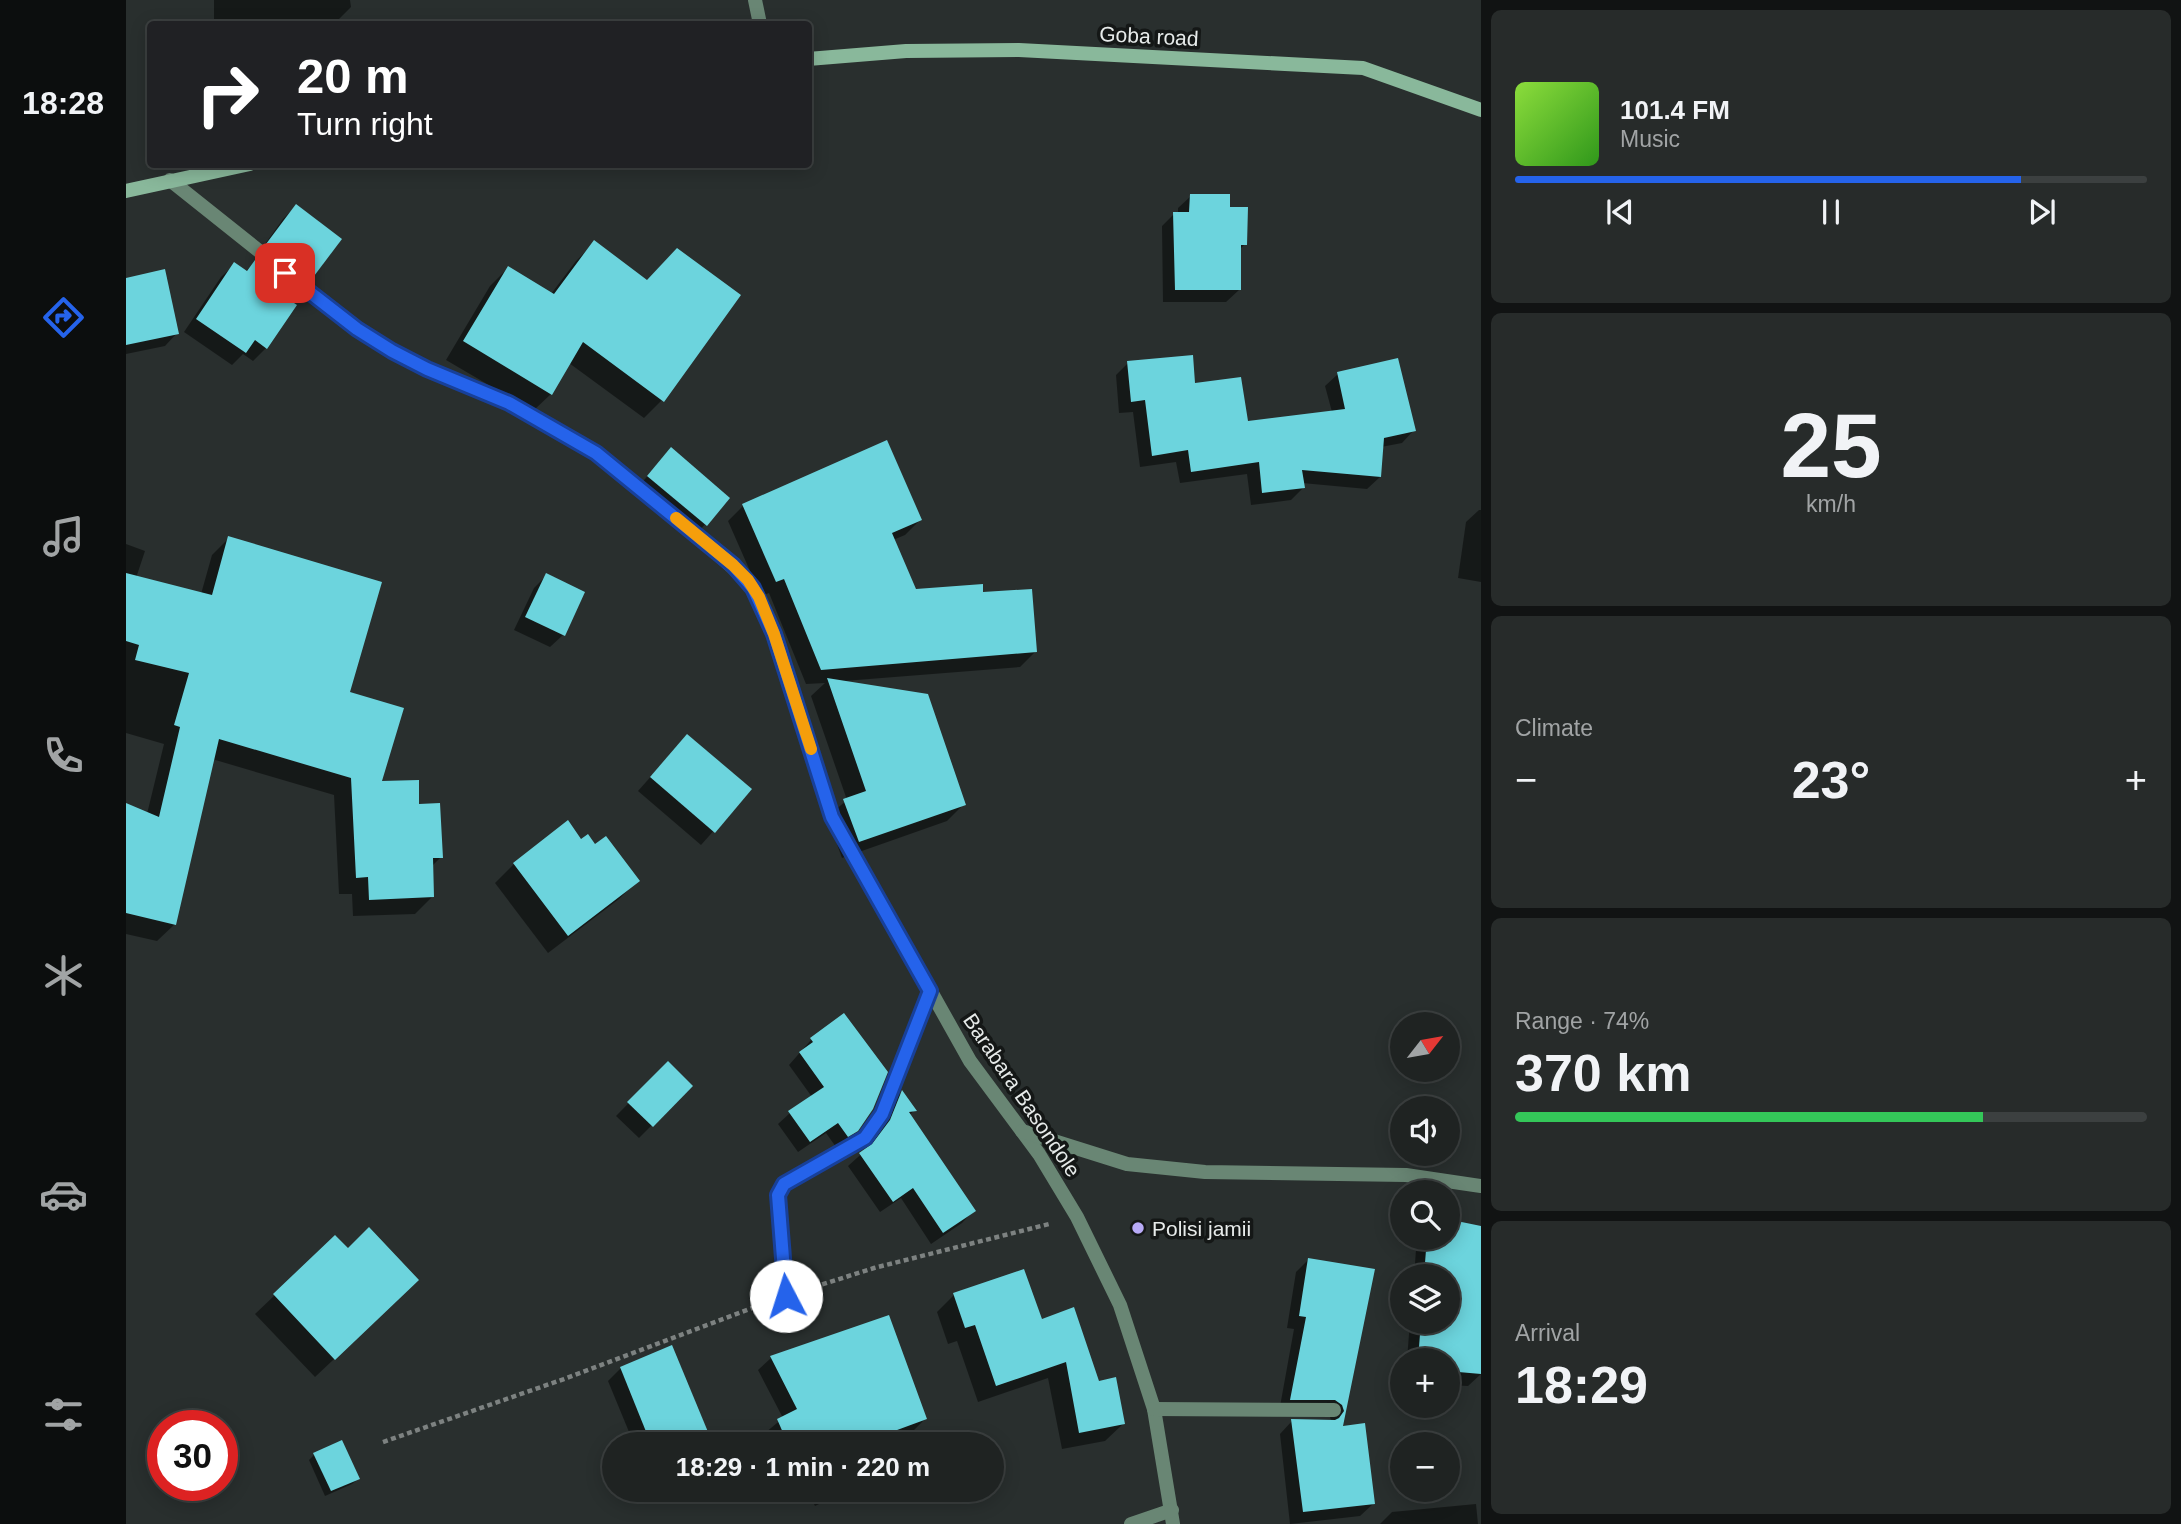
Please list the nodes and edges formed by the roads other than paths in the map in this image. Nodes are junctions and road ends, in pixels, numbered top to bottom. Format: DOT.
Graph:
graph roads {
  1 [pos="755,0"];
  2 [pos="759,21"];
  3 [pos="812,59"];
  4 [pos="1481,110"];
  5 [pos="230,168"];
  6 [pos="170,180"];
  7 [pos="126,191"];
  8 [pos="930,991"];
  9 [pos="1022,1131"];
  10 [pos="1481,1186"];
  11 [pos="786,1296"];
  12 [pos="1154,1409"];
  13 [pos="1334,1410"];
  14 [pos="1173,1517"];
  15 [pos="1131,1524"];
  1 -- 2 [label="street"];
  3 -- 4 [label="main road, Goba road"];
  5 -- 6 [label="main road"];
  6 -- 7 [label="main road"];
  6 -- 8 [label="street, Barabara Basondole"];
  8 -- 9 [label="street, Barabara Basondole"];
  8 -- 11 [label="street"];
  9 -- 10 [label="street"];
  9 -- 12 [label="street, Barabara Basondole"];
  12 -- 13 [label="street"];
  12 -- 14 [label="street, Barabara Basondole"];
  14 -- 15 [label="street"];
}
